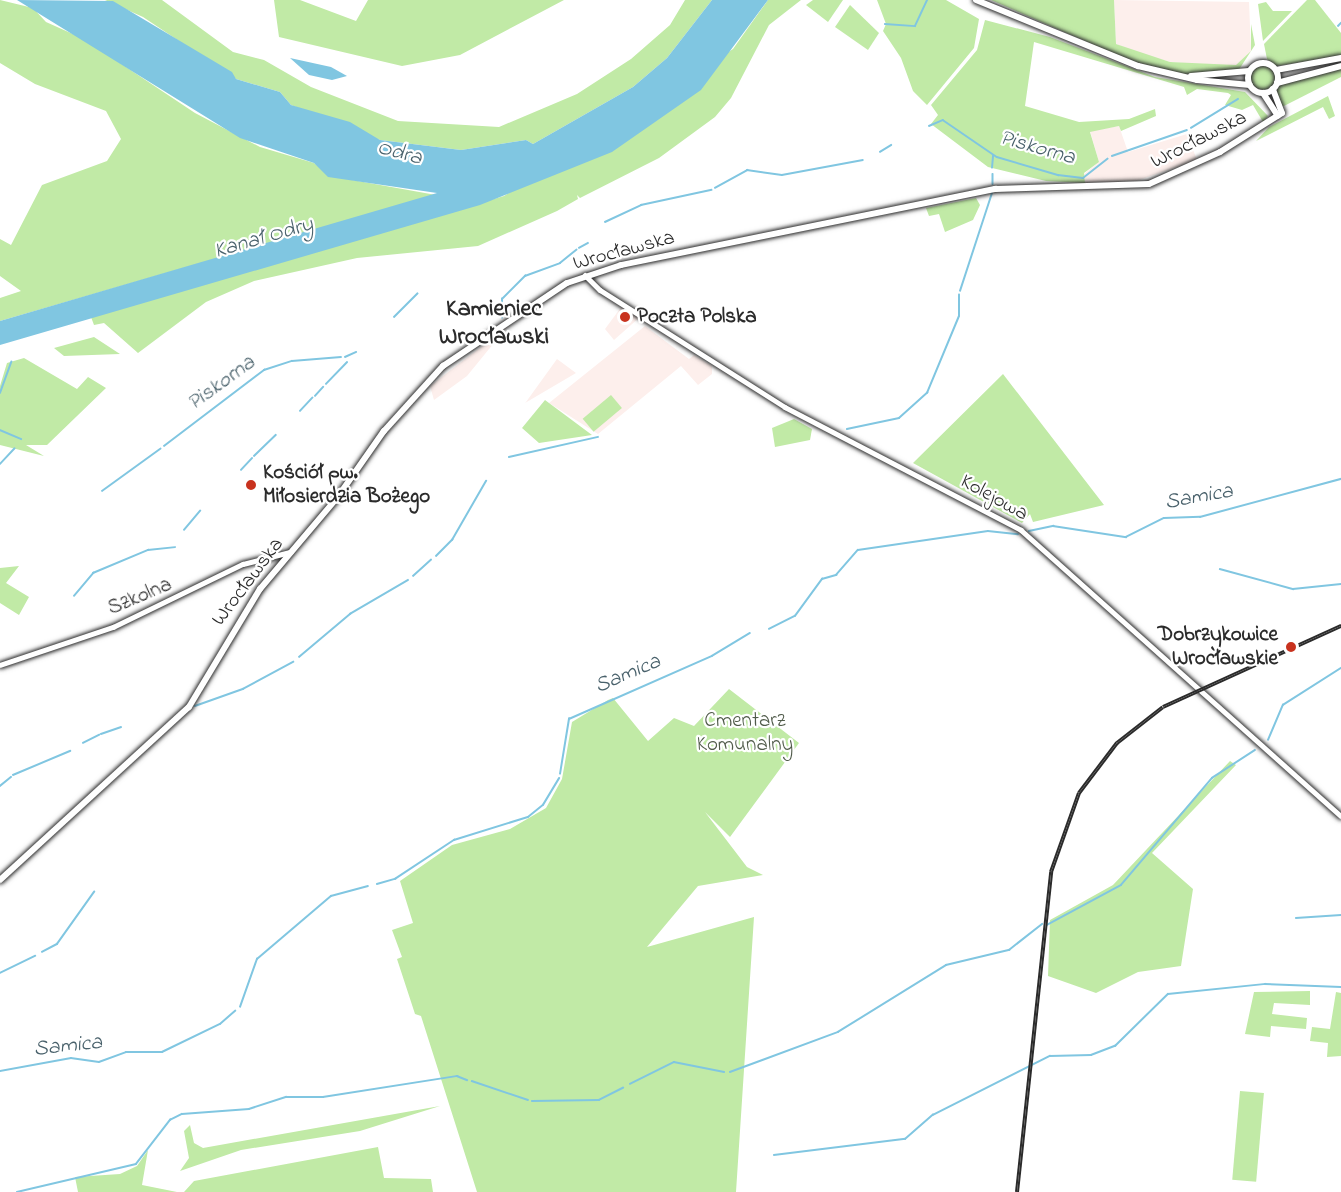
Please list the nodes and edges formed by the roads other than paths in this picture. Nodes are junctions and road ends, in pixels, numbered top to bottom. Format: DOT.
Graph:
graph roads {
  1 [pos="978,1"];
  2 [pos="1341,58"];
  3 [pos="1341,66"];
  4 [pos="1276,70"];
  5 [pos="1250,71"];
  6 [pos="1179,76"];
  7 [pos="1250,85"];
  8 [pos="1276,86"];
  9 [pos="1263,93"];
  10 [pos="1280,114"];
  11 [pos="585,275"];
  12 [pos="290,552"];
  13 [pos="273,554"];
  14 [pos="279,564"];
  15 [pos="0,665"];
  16 [pos="1341,816"];
  17 [pos="0,880"];
  1 -- 6 [label="main road"];
  2 -- 4 [label="main road"];
  3 -- 8 [label="main road"];
  4 -- 5 [label="main road"];
  4 -- 8 [label="main road"];
  5 -- 6 [label="main road"];
  5 -- 7 [label="main road"];
  6 -- 7 [label="main road"];
  7 -- 9 [label="main road"];
  8 -- 9 [label="main road"];
  8 -- 10 [label="main road"];
  9 -- 10 [label="main road"];
  10 -- 11 [label="main road, Wrocławska"];
  11 -- 12 [label="main road, Wrocławska"];
  11 -- 16 [label="street, Kolejowa"];
  12 -- 13 [label="street, Szkolna"];
  12 -- 14 [label="main road, Wrocławska"];
  13 -- 14 [label="street"];
  13 -- 15 [label="street, Szkolna"];
  14 -- 17 [label="main road, Wrocławska"];
}
